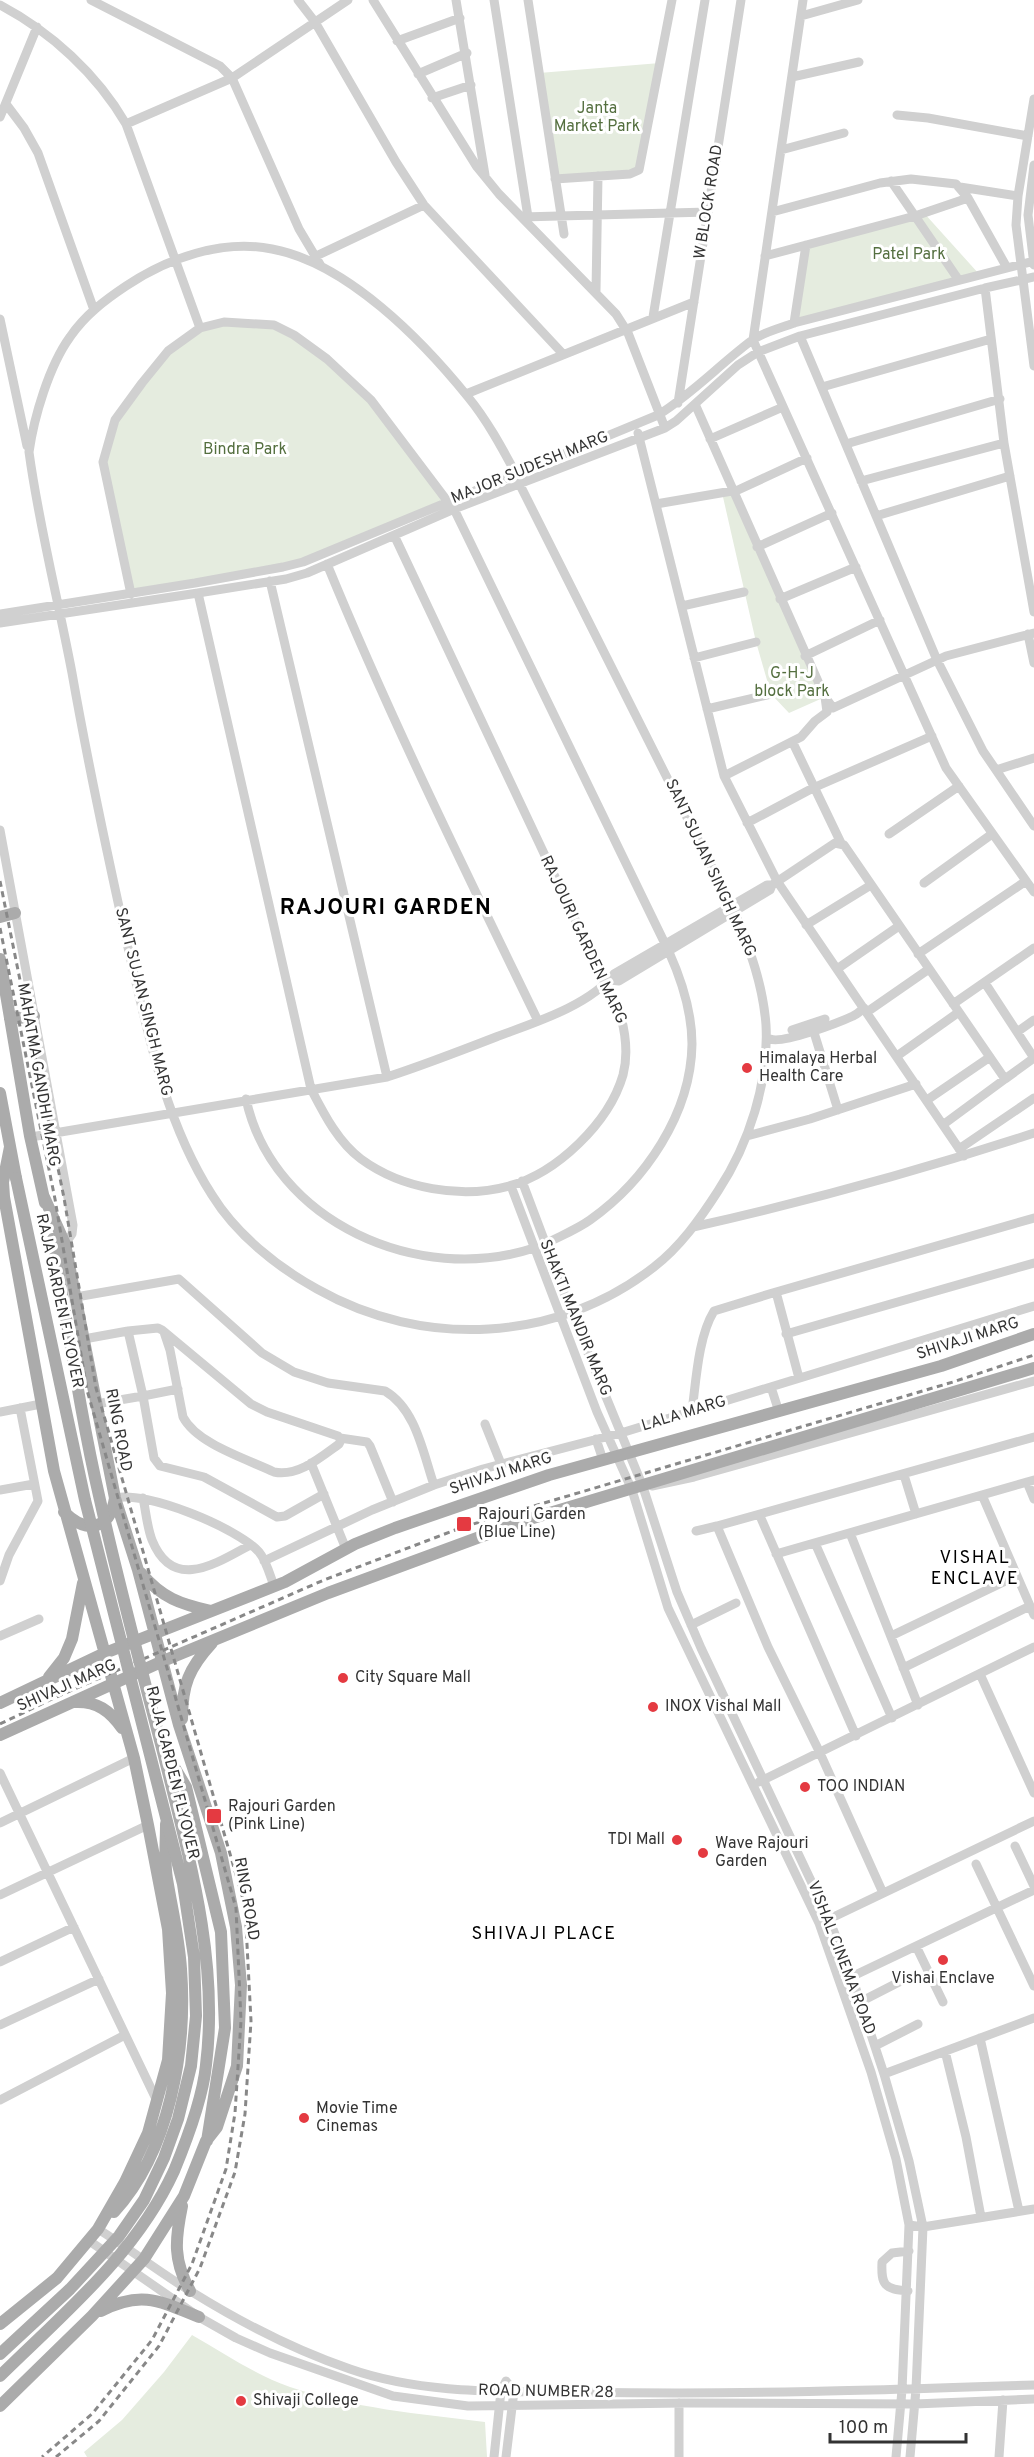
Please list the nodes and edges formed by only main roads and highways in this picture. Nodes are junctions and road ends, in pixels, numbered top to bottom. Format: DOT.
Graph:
graph roads {
  1 [pos="15,913"];
  2 [pos="0,917"];
  3 [pos="0,959"];
  4 [pos="34,1016"];
  5 [pos="10,1019"];
  6 [pos="0,1093"];
  7 [pos="5,1147"];
  8 [pos="2,1182"];
  9 [pos="44,1197"];
  10 [pos="1034,1334"];
  11 [pos="1034,1368"];
  12 [pos="115,1498"];
  13 [pos="64,1511"];
  14 [pos="138,1570"];
  15 [pos="85,1576"];
  16 [pos="212,1611"];
  17 [pos="155,1634"];
  18 [pos="215,1640"];
  19 [pos="105,1653"];
  20 [pos="163,1662"];
  21 [pos="46,1681"];
  22 [pos="112,1684"];
  23 [pos="73,1702"];
  24 [pos="0,1703"];
  25 [pos="0,1735"];
  26 [pos="183,1735"];
  27 [pos="128,1737"];
  28 [pos="161,1744"];
  29 [pos="166,1813"];
  30 [pos="207,2141"];
  31 [pos="184,2196"];
  32 [pos="98,2229"];
  33 [pos="190,2292"];
  34 [pos="92,2316"];
  35 [pos="199,2317"];
  36 [pos="0,2324"];
  37 [pos="0,2354"];
  38 [pos="0,2377"];
  39 [pos="15,2391"];
  40 [pos="0,2406"];
  1 -- 2 [label="main road"];
  3 -- 5 [label="main road, MAHATMA GANDHI MARG"];
  4 -- 5 [label="main road"];
  5 -- 9 [label="main road, MAHATMA GANDHI MARG"];
  6 -- 7 [label="main road"];
  7 -- 8 [label="main road"];
  7 -- 29 [label="main road, RAJA GARDEN FLYOVER, bridge"];
  8 -- 13 [label="main road"];
  9 -- 12 [label="main road, RING ROAD"];
  9 -- 28 [label="main road, RAJA GARDEN FLYOVER, bridge"];
  10 -- 16 [label="main road, SHIVAJI MARG"];
  11 -- 18 [label="main road, SHIVAJI MARG"];
  12 -- 13 [label="main road"];
  12 -- 14 [label="main road, RING ROAD"];
  13 -- 15 [label="main road"];
  14 -- 16 [label="main road"];
  14 -- 17 [label="main road, RING ROAD"];
  15 -- 19 [label="main road"];
  15 -- 21 [label="main road"];
  16 -- 17 [label="main road, SHIVAJI MARG"];
  17 -- 19 [label="main road, SHIVAJI MARG"];
  17 -- 20 [label="main road, RING ROAD"];
  18 -- 20 [label="main road, SHIVAJI MARG"];
  18 -- 26 [label="main road"];
  19 -- 21 [label="main road, SHIVAJI MARG"];
  19 -- 22 [label="main road"];
  20 -- 22 [label="main road, SHIVAJI MARG"];
  20 -- 26 [label="main road, RING ROAD"];
  21 -- 24 [label="main road, SHIVAJI MARG"];
  22 -- 23 [label="main road, SHIVAJI MARG"];
  22 -- 27 [label="main road"];
  23 -- 25 [label="main road, SHIVAJI MARG"];
  23 -- 27 [label="main road"];
  26 -- 30 [label="main road, RING ROAD"];
  27 -- 32 [label="main road"];
  28 -- 30 [label="main road, bridge"];
  28 -- 38 [label="main road, RAJA GARDEN FLYOVER, bridge"];
  29 -- 32 [label="main road, bridge"];
  29 -- 37 [label="main road, RAJA GARDEN FLYOVER, bridge"];
  30 -- 31 [label="main road, RING ROAD"];
  31 -- 33 [label="main road"];
  31 -- 34 [label="main road, RING ROAD"];
  32 -- 36 [label="main road"];
  34 -- 35 [label="main road"];
  34 -- 39 [label="main road, RING ROAD"];
  38 -- 39 [label="main road"];
  39 -- 40 [label="main road, RING ROAD"];
}
